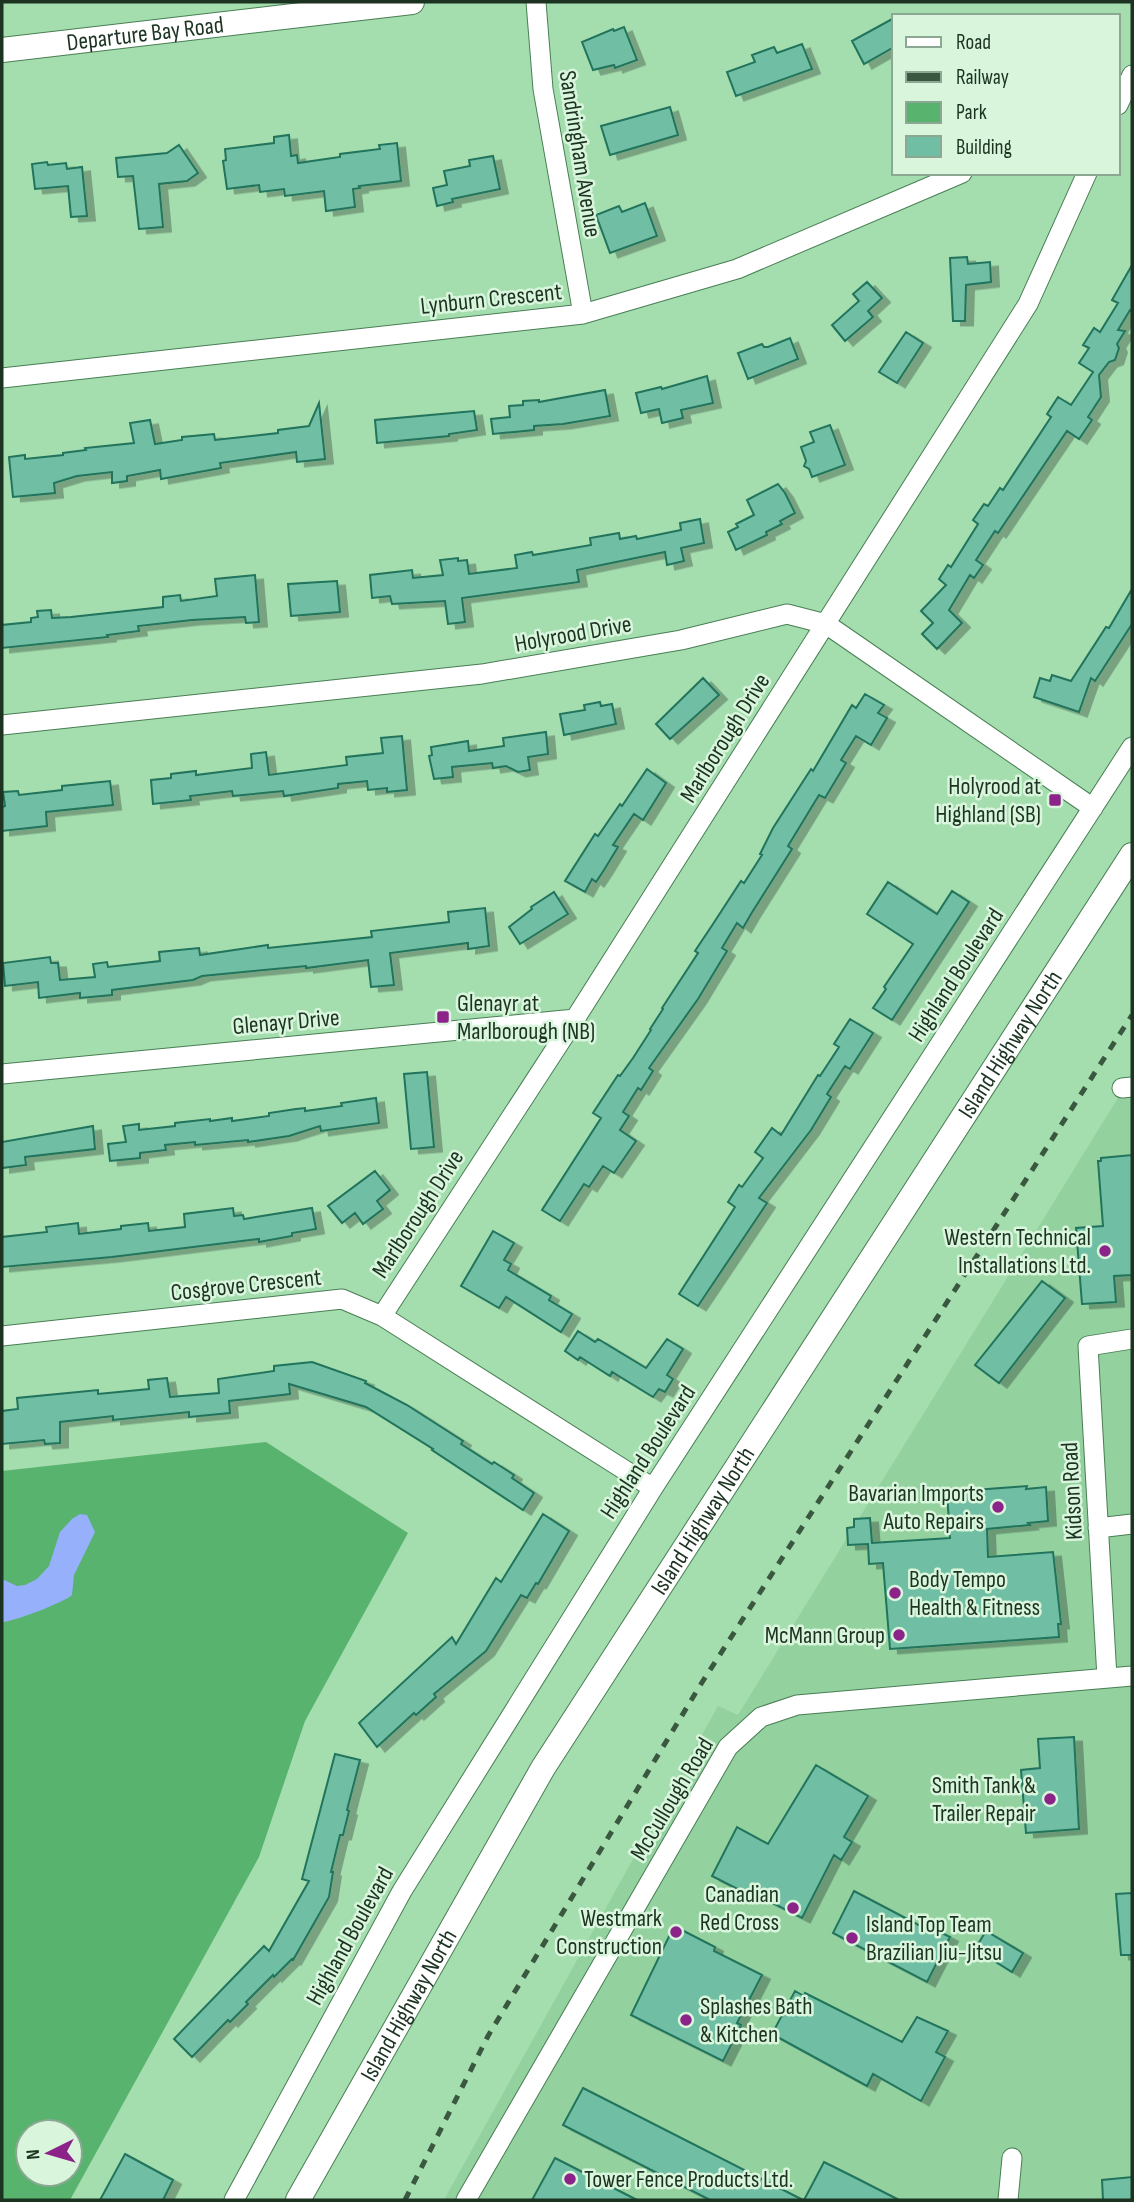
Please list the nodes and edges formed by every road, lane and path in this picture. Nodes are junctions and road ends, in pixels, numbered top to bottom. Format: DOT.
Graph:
graph roads {
  1 [pos="412,2"];
  2 [pos="536,2"];
  3 [pos="2,50"];
  4 [pos="1132,75"];
  5 [pos="1120,101"];
  6 [pos="957,175"];
  7 [pos="1086,175"];
  8 [pos="583,314"];
  9 [pos="2,378"];
  10 [pos="826,624"];
  11 [pos="2,725"];
  12 [pos="1132,747"];
  13 [pos="1093,808"];
  14 [pos="1132,855"];
  15 [pos="575,1019"];
  16 [pos="2,1074"];
  17 [pos="382,1316"];
  18 [pos="2,1336"];
  19 [pos="1132,1339"];
  20 [pos="653,1488"];
  21 [pos="1132,1524"];
  22 [pos="1098,1528"];
  23 [pos="1132,1676"];
  24 [pos="1107,1678"];
  25 [pos="1012,2158"];
  26 [pos="234,2200"];
  27 [pos="298,2200"];
  28 [pos="466,2200"];
  29 [pos="1008,2200"];
  1 -- 3 [label="main road, Departure Bay Road"];
  2 -- 8 [label="street, Sandringham Avenue"];
  4 -- 5 [label="street"];
  6 -- 8 [label="street, Lynburn Crescent"];
  7 -- 10 [label="street, Marlborough Drive"];
  8 -- 9 [label="street, Lynburn Crescent"];
  10 -- 11 [label="street, Holyrood Drive"];
  10 -- 13 [label="street, Holyrood Drive"];
  10 -- 15 [label="street, Marlborough Drive"];
  12 -- 13 [label="street, Highland Boulevard"];
  13 -- 20 [label="street, Highland Boulevard"];
  14 -- 27 [label="main road, Island Highway North"];
  15 -- 16 [label="street, Glenayr Drive"];
  15 -- 17 [label="street, Marlborough Drive"];
  17 -- 18 [label="street, Cosgrove Crescent"];
  17 -- 20 [label="street, Cosgrove Crescent"];
  19 -- 22 [label="street, Kidson Road"];
  20 -- 26 [label="street, Highland Boulevard"];
  21 -- 22 [label="street"];
  22 -- 24 [label="street, Kidson Road"];
  23 -- 24 [label="street, McCullough Road"];
  24 -- 28 [label="street, McCullough Road"];
  25 -- 29 [label="street"];
}
